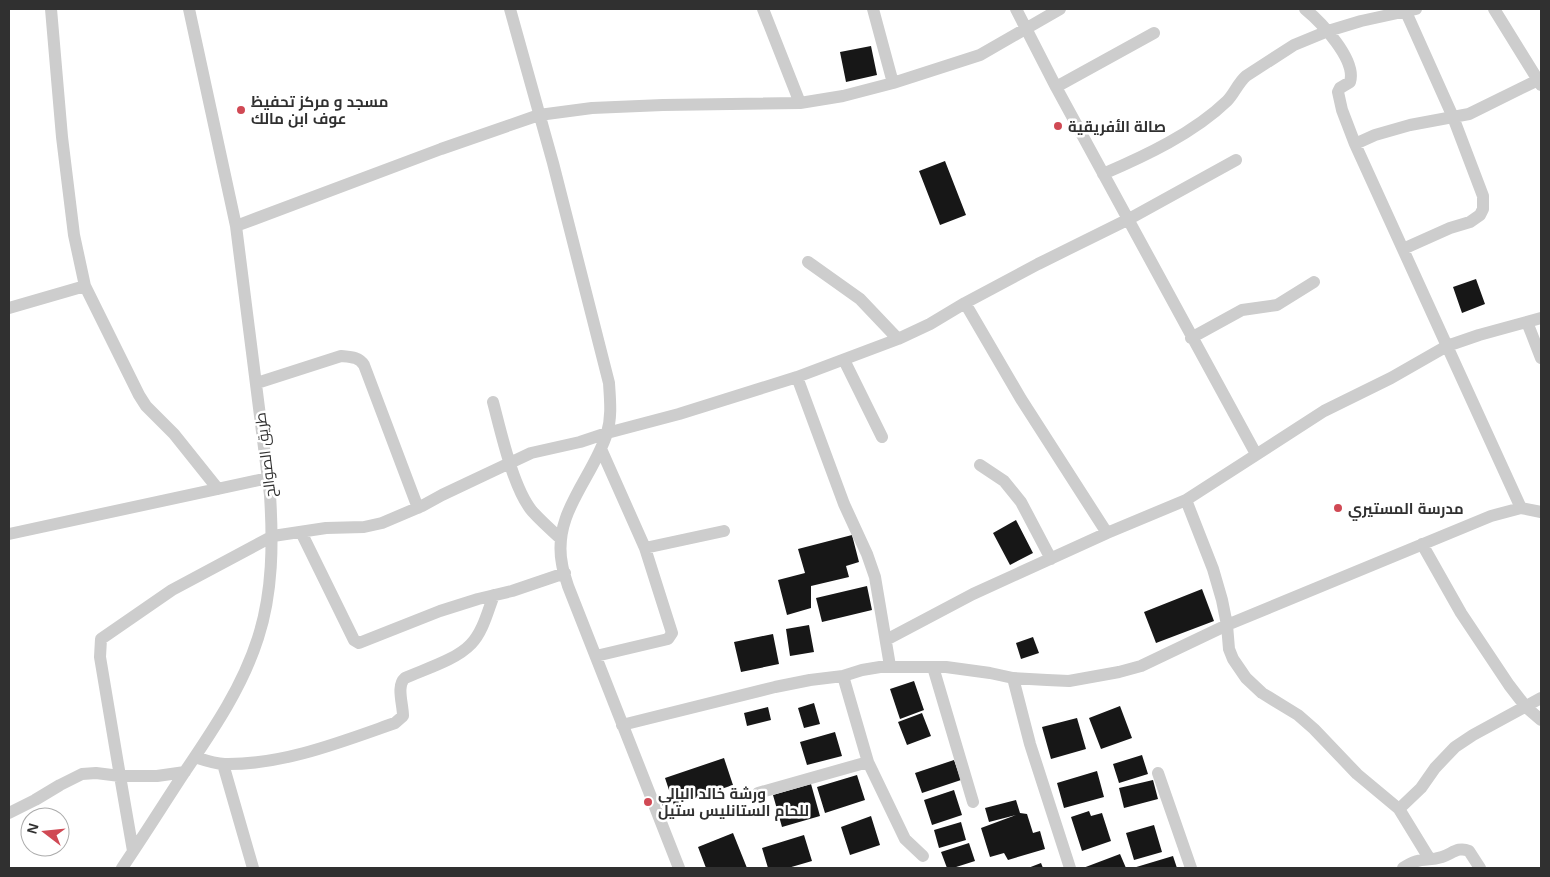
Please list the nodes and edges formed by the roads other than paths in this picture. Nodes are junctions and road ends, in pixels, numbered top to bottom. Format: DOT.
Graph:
graph roads {
  1 [pos="51,9"];
  2 [pos="189,9"];
  3 [pos="510,9"];
  4 [pos="763,9"];
  5 [pos="873,9"];
  6 [pos="1016,9"];
  7 [pos="1060,9"];
  8 [pos="1305,9"];
  9 [pos="1494,9"];
  10 [pos="1411,10"];
  11 [pos="1026,27"];
  12 [pos="1328,31"];
  13 [pos="1154,32"];
  14 [pos="893,83"];
  15 [pos="1540,83"];
  16 [pos="1056,87"];
  17 [pos="800,103"];
  18 [pos="539,115"];
  19 [pos="1453,117"];
  20 [pos="1355,144"];
  21 [pos="1236,160"];
  22 [pos="1103,174"];
  23 [pos="1129,218"];
  24 [pos="236,226"];
  25 [pos="1403,249"];
  26 [pos="808,262"];
  27 [pos="1314,282"];
  28 [pos="85,286"];
  29 [pos="965,303"];
  30 [pos="9,308"];
  31 [pos="1541,318"];
  32 [pos="1527,322"];
  33 [pos="1191,338"];
  34 [pos="898,339"];
  35 [pos="1447,346"];
  36 [pos="1541,358"];
  37 [pos="844,360"];
  38 [pos="797,377"];
  39 [pos="257,383"];
  40 [pos="493,402"];
  41 [pos="607,433"];
  42 [pos="882,437"];
  43 [pos="601,449"];
  44 [pos="1256,454"];
  45 [pos="510,463"];
  46 [pos="980,465"];
  47 [pos="268,478"];
  48 [pos="218,488"];
  49 [pos="1186,500"];
  50 [pos="418,508"];
  51 [pos="1521,508"];
  52 [pos="1541,512"];
  53 [pos="724,531"];
  54 [pos="301,532"];
  55 [pos="9,534"];
  56 [pos="1107,534"];
  57 [pos="273,536"];
  58 [pos="561,539"];
  59 [pos="1422,544"];
  60 [pos="644,548"];
  61 [pos="1052,560"];
  62 [pos="564,573"];
  63 [pos="494,595"];
  64 [pos="1227,625"];
  65 [pos="886,640"];
  66 [pos="596,656"];
  67 [pos="890,666"];
  68 [pos="933,667"];
  69 [pos="843,676"];
  70 [pos="1013,678"];
  71 [pos="1541,698"];
  72 [pos="1526,707"];
  73 [pos="1541,720"];
  74 [pos="622,725"];
  75 [pos="195,757"];
  76 [pos="868,762"];
  77 [pos="223,764"];
  78 [pos="185,772"];
  79 [pos="1158,774"];
  80 [pos="120,776"];
  81 [pos="758,793"];
  82 [pos="973,802"];
  83 [pos="1399,809"];
  84 [pos="9,813"];
  85 [pos="133,851"];
  86 [pos="923,856"];
  87 [pos="1429,858"];
  88 [pos="122,868"];
  89 [pos="253,868"];
  90 [pos="679,868"];
  91 [pos="1070,868"];
  92 [pos="1192,868"];
  93 [pos="1403,868"];
  94 [pos="1480,868"];
  1 -- 28 [label="street"];
  2 -- 24 [label="street, طريق الصوالح"];
  3 -- 18 [label="street"];
  4 -- 17 [label="street"];
  5 -- 14 [label="street"];
  6 -- 11 [label="street"];
  7 -- 11 [label="street"];
  8 -- 12 [label="street"];
  9 -- 15 [label="street"];
  10 -- 12 [label="street"];
  10 -- 19 [label="street"];
  11 -- 14 [label="street"];
  11 -- 16 [label="street"];
  12 -- 20 [label="street"];
  12 -- 22 [label="street"];
  13 -- 16 [label="street"];
  14 -- 17 [label="street"];
  15 -- 19 [label="street"];
  16 -- 22 [label="street"];
  17 -- 18 [label="street"];
  18 -- 24 [label="street"];
  18 -- 41 [label="street"];
  19 -- 20 [label="street"];
  19 -- 25 [label="street"];
  20 -- 25 [label="street"];
  21 -- 23 [label="street"];
  22 -- 23 [label="street"];
  23 -- 29 [label="street"];
  23 -- 33 [label="street"];
  24 -- 39 [label="street, طريق الصوالح"];
  25 -- 35 [label="street"];
  26 -- 34 [label="street"];
  27 -- 33 [label="street"];
  28 -- 30 [label="street"];
  28 -- 48 [label="street"];
  29 -- 34 [label="street"];
  29 -- 56 [label="street"];
  31 -- 32 [label="street"];
  32 -- 35 [label="street"];
  32 -- 36 [label="street"];
  33 -- 44 [label="street"];
  34 -- 37 [label="street"];
  35 -- 44 [label="street"];
  35 -- 51 [label="street"];
  37 -- 38 [label="street"];
  37 -- 42 [label="street"];
  38 -- 41 [label="street"];
  38 -- 65 [label="street"];
  39 -- 47 [label="street, طريق الصوالح"];
  39 -- 50 [label="street"];
  40 -- 45 [label="street"];
  41 -- 43 [label="street"];
  41 -- 45 [label="street"];
  43 -- 58 [label="street"];
  43 -- 60 [label="street"];
  44 -- 49 [label="street"];
  45 -- 50 [label="street"];
  45 -- 58 [label="street"];
  46 -- 61 [label="street"];
  47 -- 48 [label="street"];
  47 -- 57 [label="street, طريق الصوالح"];
  48 -- 55 [label="street"];
  49 -- 56 [label="street"];
  49 -- 64 [label="street"];
  50 -- 54 [label="street"];
  51 -- 52 [label="street"];
  51 -- 59 [label="street"];
  53 -- 60 [label="street"];
  54 -- 57 [label="street"];
  54 -- 63 [label="street"];
  56 -- 61 [label="street"];
  57 -- 75 [label="street, طريق الصوالح"];
  57 -- 80 [label="street"];
  58 -- 62 [label="street"];
  59 -- 64 [label="street"];
  59 -- 72 [label="street"];
  60 -- 66 [label="street"];
  61 -- 65 [label="street"];
  62 -- 63 [label="street"];
  62 -- 66 [label="street"];
  63 -- 77 [label="street"];
  64 -- 70 [label="street"];
  64 -- 83 [label="street"];
  65 -- 67 [label="street"];
  66 -- 74 [label="street"];
  67 -- 68 [label="street"];
  67 -- 69 [label="street"];
  68 -- 70 [label="street"];
  68 -- 82 [label="street"];
  69 -- 74 [label="street"];
  69 -- 76 [label="street"];
  70 -- 91 [label="street"];
  71 -- 72 [label="street"];
  72 -- 73 [label="street"];
  72 -- 83 [label="street"];
  74 -- 90 [label="street"];
  75 -- 77 [label="street"];
  75 -- 78 [label="street, طريق الصوالح"];
  76 -- 81 [label="street"];
  76 -- 86 [label="street"];
  77 -- 89 [label="street"];
  78 -- 80 [label="street"];
  78 -- 85 [label="street, طريق الصوالح"];
  79 -- 92 [label="street"];
  80 -- 84 [label="street"];
  80 -- 85 [label="street"];
  83 -- 87 [label="street"];
  85 -- 88 [label="street, طريق الصوالح"];
  87 -- 93 [label="street"];
  87 -- 94 [label="street"];
}
